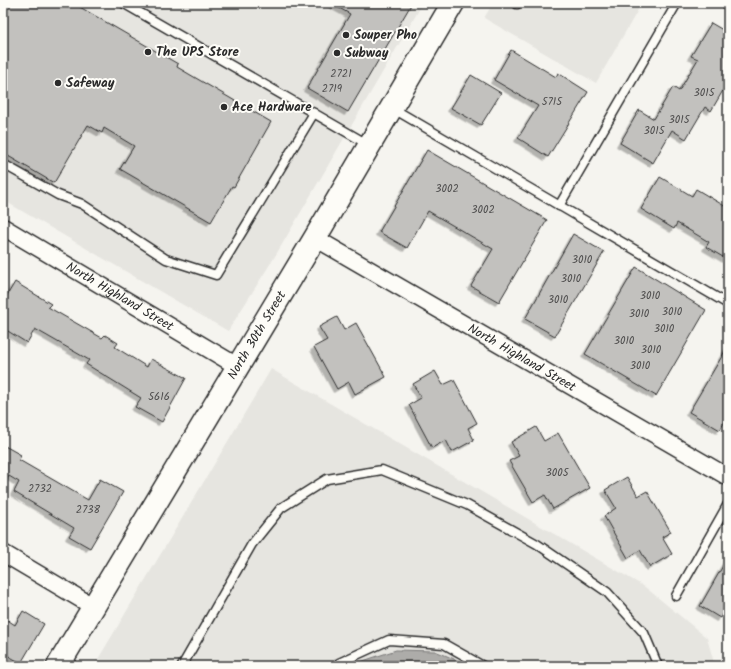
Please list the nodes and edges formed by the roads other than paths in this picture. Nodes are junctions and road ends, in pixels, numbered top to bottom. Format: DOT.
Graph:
graph roads {
  1 [pos="123,3"];
  2 [pos="453,3"];
  3 [pos="678,3"];
  4 [pos="391,108"];
  5 [pos="314,113"];
  6 [pos="370,145"];
  7 [pos="3,164"];
  8 [pos="559,206"];
  9 [pos="3,227"];
  10 [pos="315,238"];
  11 [pos="728,304"];
  12 [pos="237,366"];
  13 [pos="728,477"];
  14 [pos="728,504"];
  15 [pos="3,553"];
  16 [pos="676,596"];
  17 [pos="94,607"];
  18 [pos="58,666"];
  19 [pos="182,666"];
  20 [pos="336,666"];
  21 [pos="483,666"];
  22 [pos="658,666"];
  1 -- 5 [label="lane"];
  2 -- 4 [label="main road, North 30th Street"];
  3 -- 8 [label="lane"];
  4 -- 6 [label="main road, North 30th Street"];
  4 -- 8 [label="lane"];
  5 -- 6 [label="lane"];
  5 -- 7 [label="lane"];
  6 -- 10 [label="main road, North 30th Street"];
  8 -- 11 [label="lane"];
  9 -- 12 [label="street, North Highland Street"];
  10 -- 12 [label="main road, North 30th Street"];
  10 -- 13 [label="street, North Highland Street"];
  12 -- 17 [label="main road, North 30th Street"];
  14 -- 16 [label="lane"];
  15 -- 17 [label="street"];
  17 -- 18 [label="main road, North 30th Street"];
  19 -- 22 [label="lane"];
  20 -- 21 [label="lane"];
}
